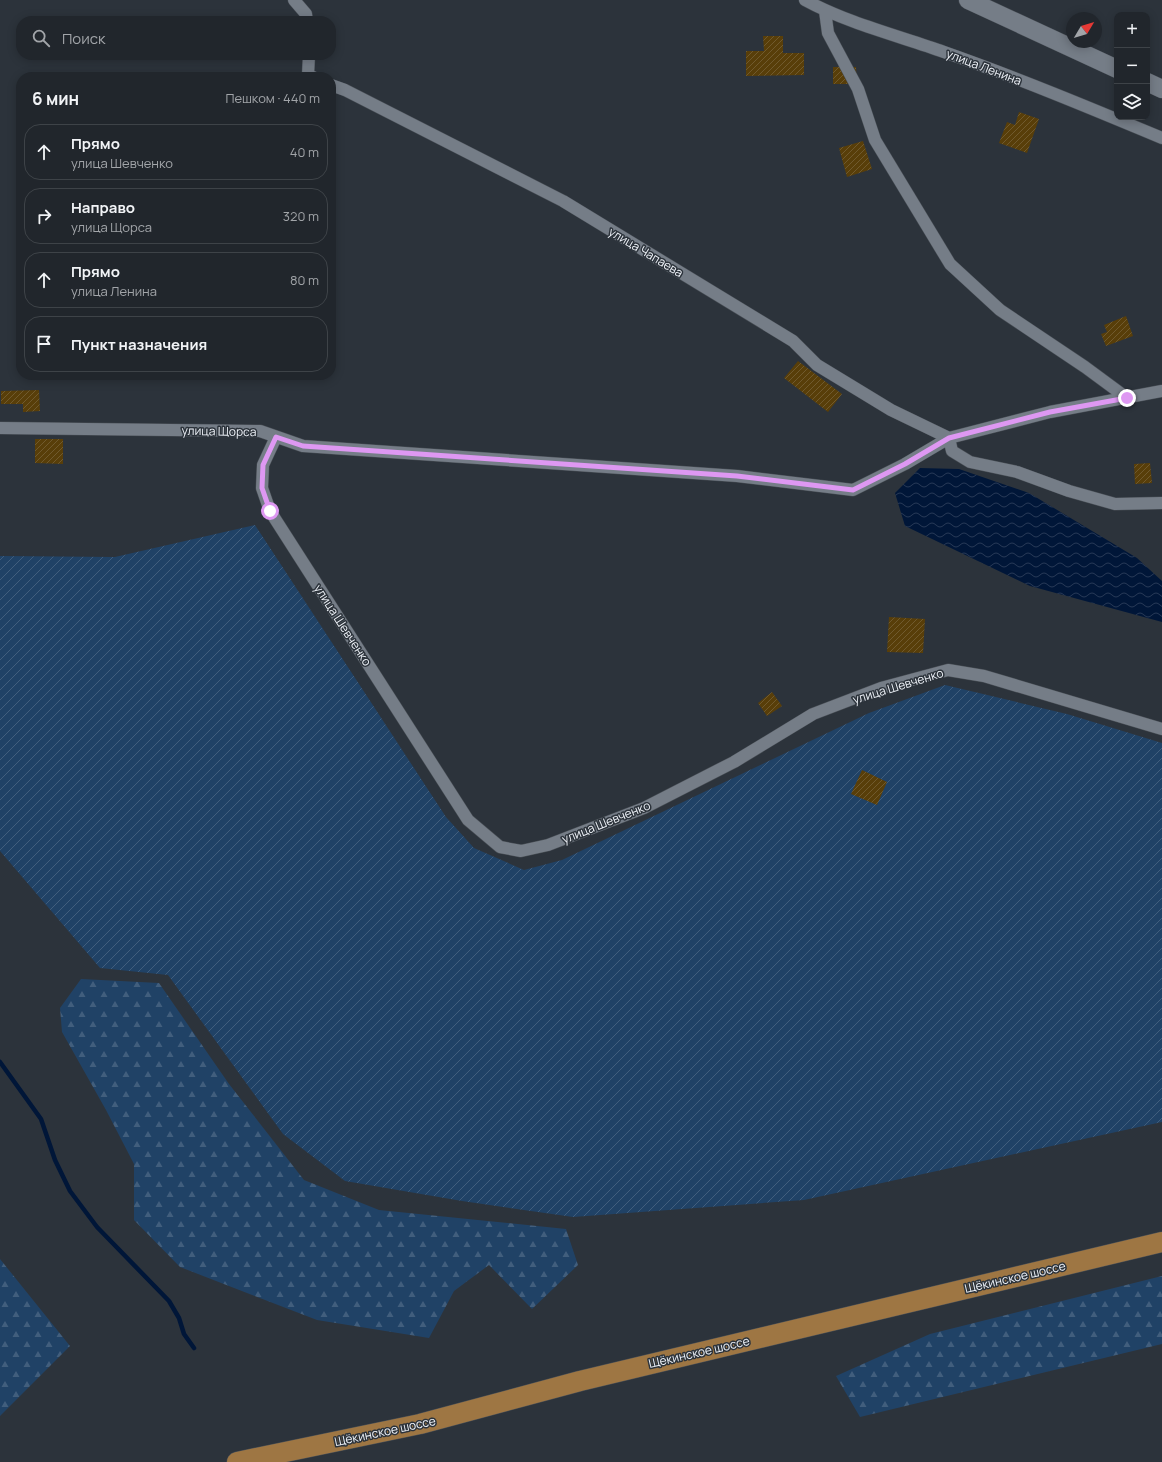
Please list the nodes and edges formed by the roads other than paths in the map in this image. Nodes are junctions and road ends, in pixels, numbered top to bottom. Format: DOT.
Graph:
graph roads {
  1 [pos="294,0"];
  2 [pos="805,0"];
  3 [pos="968,0"];
  4 [pos="825,11"];
  5 [pos="306,16"];
  6 [pos="309,60"];
  7 [pos="1114,67"];
  8 [pos="308,72"];
  9 [pos="1150,83"];
  10 [pos="336,87"];
  11 [pos="1162,89"];
  12 [pos="1162,138"];
  13 [pos="1162,391"];
  14 [pos="1127,398"];
  15 [pos="0,428"];
  16 [pos="276,437"];
  17 [pos="949,438"];
  18 [pos="1162,503"];
  19 [pos="1162,729"];
  20 [pos="1162,1242"];
  21 [pos="237,1462"];
  1 -- 5 [label="street"];
  2 -- 4 [label="street, улица Ленина"];
  3 -- 7 [label="main road"];
  4 -- 12 [label="street, улица Ленина"];
  4 -- 14 [label="street"];
  6 -- 8 [label="street"];
  9 -- 11 [label="main road"];
  10 -- 17 [label="street, улица Чапаева"];
  13 -- 14 [label="street"];
  14 -- 17 [label="street"];
  15 -- 16 [label="street, улица Щорса"];
  16 -- 17 [label="street, улица Щорса"];
  16 -- 19 [label="street, улица Шевченко"];
  17 -- 18 [label="street"];
  20 -- 21 [label="main road, Щёкинское шоссе"];
}
